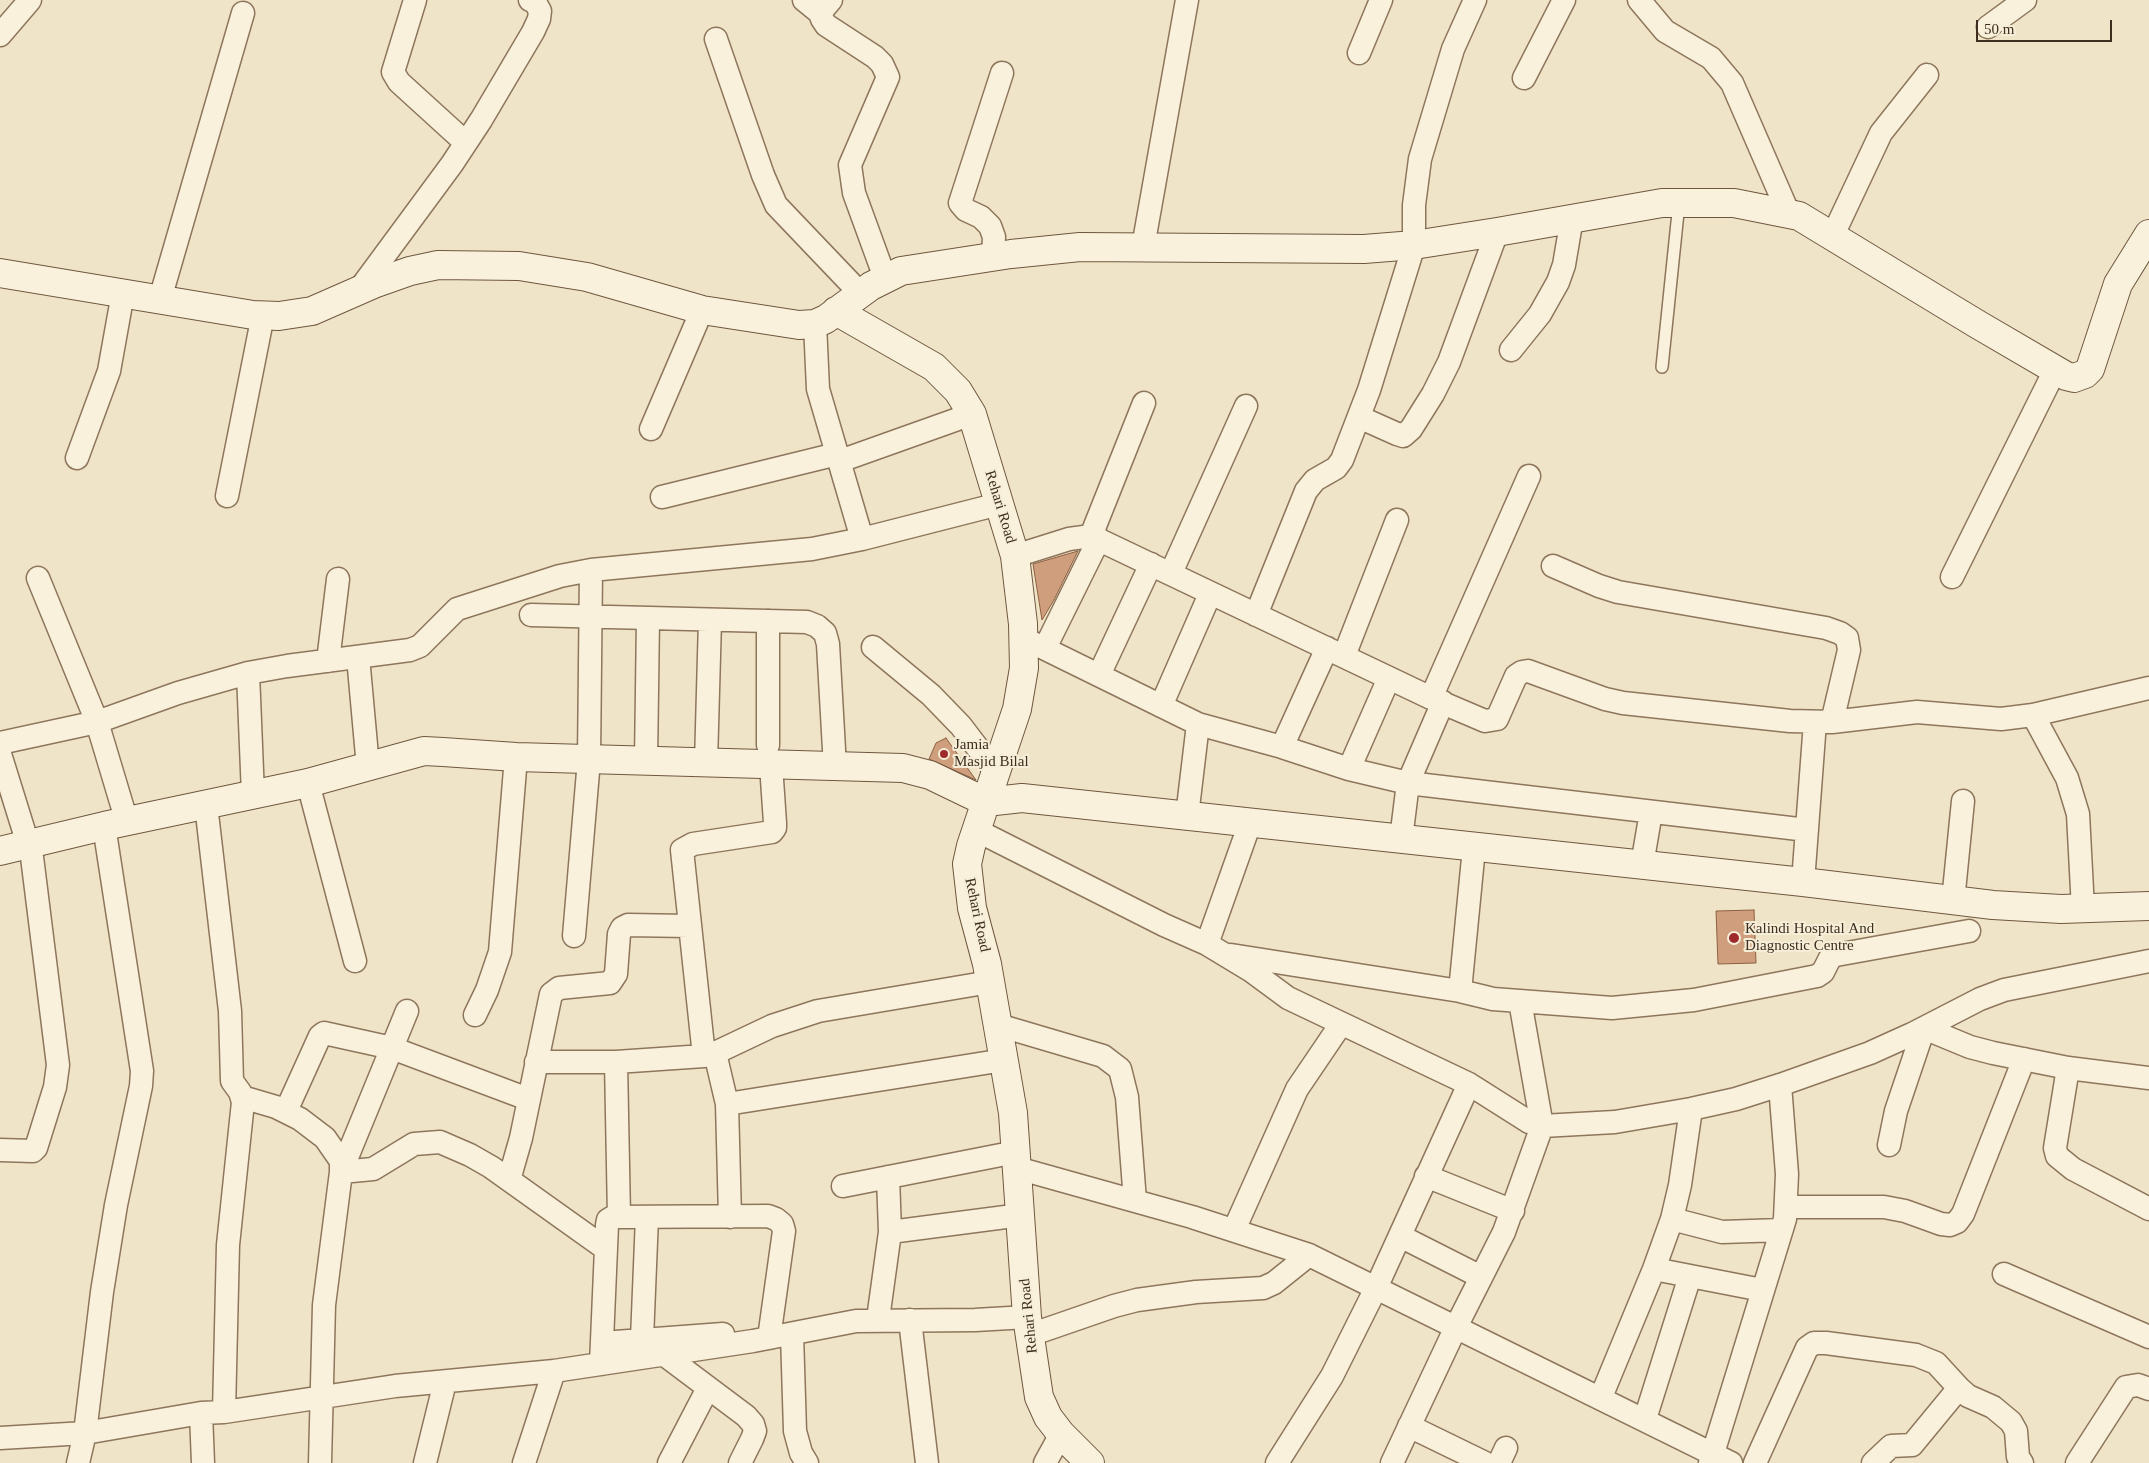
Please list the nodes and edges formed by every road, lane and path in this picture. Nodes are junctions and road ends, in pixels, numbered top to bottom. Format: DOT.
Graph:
graph roads {
  1 [pos="30,0"];
  2 [pos="415,0"];
  3 [pos="530,0"];
  4 [pos="1187,0"];
  5 [pos="1381,0"];
  6 [pos="1475,0"];
  7 [pos="1564,0"];
  8 [pos="1639,0"];
  9 [pos="2025,0"];
  10 [pos="818,4"];
  11 [pos="243,13"];
  12 [pos="1988,27"];
  13 [pos="0,35"];
  14 [pos="716,39"];
  15 [pos="1359,53"];
  16 [pos="1002,73"];
  17 [pos="1927,75"];
  18 [pos="1524,78"];
  19 [pos="466,143"];
  20 [pos="1679,203"];
  21 [pos="1788,212"];
  22 [pos="1572,218"];
  23 [pos="1497,232"];
  24 [pos="2149,234"];
  25 [pos="1833,235"];
  26 [pos="1414,245"];
  27 [pos="1143,247"];
  28 [pos="993,256"];
  29 [pos="0,273"];
  30 [pos="885,278"];
  31 [pos="359,290"];
  32 [pos="123,293"];
  33 [pos="860,293"];
  34 [pos="160,299"];
  35 [pos="702,310"];
  36 [pos="263,315"];
  37 [pos="825,318"];
  38 [pos="1511,350"];
  39 [pos="1662,367"];
  40 [pos="2055,370"];
  41 [pos="1144,403"];
  42 [pos="1246,406"];
  43 [pos="972,414"];
  44 [pos="1359,418"];
  45 [pos="651,429"];
  46 [pos="838,457"];
  47 [pos="76,458"];
  48 [pos="1528,476"];
  49 [pos="227,496"];
  50 [pos="662,497"];
  51 [pos="999,504"];
  52 [pos="1397,520"];
  53 [pos="1095,538"];
  54 [pos="862,539"];
  55 [pos="1015,556"];
  56 [pos="1151,564"];
  57 [pos="1553,566"];
  58 [pos="591,570"];
  59 [pos="1171,573"];
  60 [pos="38,578"];
  61 [pos="1952,578"];
  62 [pos="338,579"];
  63 [pos="1210,594"];
  64 [pos="531,615"];
  65 [pos="1256,615"];
  66 [pos="591,617"];
  67 [pos="648,618"];
  68 [pos="710,620"];
  69 [pos="768,621"];
  70 [pos="1034,643"];
  71 [pos="873,647"];
  72 [pos="1336,652"];
  73 [pos="358,657"];
  74 [pos="328,661"];
  75 [pos="248,673"];
  76 [pos="1099,676"];
  77 [pos="1389,678"];
  78 [pos="2149,688"];
  79 [pos="1437,700"];
  80 [pos="1160,706"];
  81 [pos="2034,715"];
  82 [pos="97,722"];
  83 [pos="1823,722"];
  84 [pos="1198,724"];
  85 [pos="0,743"];
  86 [pos="1282,747"];
  87 [pos="0,754"];
  88 [pos="770,755"];
  89 [pos="516,758"];
  90 [pos="589,760"];
  91 [pos="646,761"];
  92 [pos="706,763"];
  93 [pos="368,767"];
  94 [pos="835,767"];
  95 [pos="1349,769"];
  96 [pos="996,772"];
  97 [pos="1408,782"];
  98 [pos="308,783"];
  99 [pos="252,795"];
  100 [pos="1963,801"];
  101 [pos="986,802"];
  102 [pos="206,805"];
  103 [pos="1651,812"];
  104 [pos="1187,816"];
  105 [pos="1250,823"];
  106 [pos="976,830"];
  107 [pos="1807,830"];
  108 [pos="112,833"];
  109 [pos="1401,839"];
  110 [pos="1474,848"];
  111 [pos="0,852"];
  112 [pos="32,857"];
  113 [pos="1642,865"];
  114 [pos="1803,882"];
  115 [pos="1953,901"];
  116 [pos="2149,906"];
  117 [pos="2083,908"];
  118 [pos="689,926"];
  119 [pos="1969,931"];
  120 [pos="574,936"];
  121 [pos="1216,949"];
  122 [pos="355,961"];
  123 [pos="2149,961"];
  124 [pos="990,982"];
  125 [pos="1460,991"];
  126 [pos="1520,1001"];
  127 [pos="407,1011"];
  128 [pos="475,1015"];
  129 [pos="1341,1024"];
  130 [pos="998,1025"];
  131 [pos="1924,1028"];
  132 [pos="392,1048"];
  133 [pos="710,1054"];
  134 [pos="2024,1059"];
  135 [pos="1004,1060"];
  136 [pos="536,1062"];
  137 [pos="616,1062"];
  138 [pos="2068,1068"];
  139 [pos="2149,1078"];
  140 [pos="1469,1084"];
  141 [pos="1780,1086"];
  142 [pos="242,1097"];
  143 [pos="528,1099"];
  144 [pos="727,1104"];
  145 [pos="1691,1109"];
  146 [pos="286,1111"];
  147 [pos="1542,1126"];
  148 [pos="1888,1145"];
  149 [pos="0,1150"];
  150 [pos="1017,1160"];
  151 [pos="342,1172"];
  152 [pos="1426,1176"];
  153 [pos="888,1177"];
  154 [pos="509,1180"];
  155 [pos="843,1186"];
  156 [pos="1135,1201"];
  157 [pos="1787,1207"];
  158 [pos="2149,1209"];
  159 [pos="1513,1211"];
  160 [pos="1021,1215"];
  161 [pos="619,1216"];
  162 [pos="647,1217"];
  163 [pos="730,1217"];
  164 [pos="1672,1219"];
  165 [pos="1234,1230"];
  166 [pos="1781,1230"];
  167 [pos="890,1232"];
  168 [pos="1400,1236"];
  169 [pos="606,1249"];
  170 [pos="1309,1255"];
  171 [pos="1654,1269"];
  172 [pos="2004,1274"];
  173 [pos="1690,1276"];
  174 [pos="1481,1277"];
  175 [pos="1376,1288"];
  176 [pos="1762,1290"];
  177 [pos="878,1320"];
  178 [pos="910,1320"];
  179 [pos="1029,1326"];
  180 [pos="1456,1327"];
  181 [pos="792,1334"];
  182 [pos="2149,1337"];
  183 [pos="642,1339"];
  184 [pos="761,1340"];
  185 [pos="602,1354"];
  186 [pos="666,1356"];
  187 [pos="554,1371"];
  188 [pos="445,1382"];
  189 [pos="2148,1385"];
  190 [pos="708,1388"];
  191 [pos="1959,1388"];
  192 [pos="322,1397"];
  193 [pos="1601,1397"];
  194 [pos="224,1412"];
  195 [pos="201,1413"];
  196 [pos="1645,1419"];
  197 [pos="1409,1426"];
  198 [pos="84,1433"];
  199 [pos="1060,1434"];
  200 [pos="0,1438"];
  201 [pos="1718,1460"];
  202 [pos="78,1463"];
  203 [pos="202,1463"];
  204 [pos="320,1463"];
  205 [pos="425,1463"];
  206 [pos="524,1463"];
  207 [pos="669,1463"];
  208 [pos="740,1463"];
  209 [pos="806,1463"];
  210 [pos="927,1463"];
  211 [pos="1045,1463"];
  212 [pos="1090,1463"];
  213 [pos="1277,1463"];
  214 [pos="1392,1463"];
  215 [pos="1485,1463"];
  216 [pos="1755,1463"];
  217 [pos="1873,1463"];
  218 [pos="2022,1463"];
  219 [pos="2077,1463"];
  1 -- 13 [label="street"];
  2 -- 19 [label="street"];
  3 -- 19 [label="street"];
  4 -- 27 [label="street"];
  5 -- 15 [label="street"];
  6 -- 26 [label="street"];
  7 -- 18 [label="street"];
  8 -- 21 [label="street"];
  9 -- 12 [label="street"];
  10 -- 30 [label="street"];
  11 -- 34 [label="street"];
  14 -- 33 [label="street"];
  16 -- 28 [label="street"];
  17 -- 25 [label="street"];
  19 -- 31 [label="street"];
  20 -- 21 [label="main road"];
  20 -- 22 [label="main road"];
  20 -- 39 [label="lane"];
  21 -- 25 [label="main road"];
  22 -- 23 [label="main road"];
  22 -- 38 [label="street"];
  23 -- 26 [label="main road"];
  23 -- 44 [label="street"];
  24 -- 40 [label="main road"];
  25 -- 40 [label="main road"];
  26 -- 27 [label="main road"];
  26 -- 44 [label="street"];
  27 -- 28 [label="main road"];
  28 -- 30 [label="main road"];
  29 -- 32 [label="main road"];
  30 -- 33 [label="main road"];
  31 -- 35 [label="main road"];
  31 -- 36 [label="main road"];
  32 -- 34 [label="main road"];
  32 -- 47 [label="street"];
  33 -- 37 [label="main road"];
  34 -- 36 [label="main road"];
  35 -- 37 [label="main road"];
  35 -- 45 [label="street"];
  36 -- 49 [label="street"];
  37 -- 43 [label="main road, Rehari Road"];
  37 -- 46 [label="street"];
  40 -- 61 [label="street"];
  41 -- 53 [label="street"];
  42 -- 59 [label="street"];
  43 -- 46 [label="street"];
  43 -- 51 [label="main road, Rehari Road"];
  44 -- 65 [label="street"];
  46 -- 50 [label="street"];
  46 -- 54 [label="street"];
  48 -- 79 [label="street"];
  51 -- 54 [label="street"];
  51 -- 55 [label="main road, Rehari Road"];
  52 -- 72 [label="street"];
  53 -- 55 [label="street"];
  53 -- 56 [label="street"];
  53 -- 70 [label="street"];
  54 -- 58 [label="street"];
  55 -- 70 [label="main road, Rehari Road"];
  56 -- 59 [label="street"];
  56 -- 76 [label="street"];
  57 -- 83 [label="street"];
  58 -- 66 [label="street"];
  58 -- 73 [label="street"];
  59 -- 63 [label="street"];
  60 -- 82 [label="street"];
  62 -- 74 [label="street"];
  63 -- 65 [label="street"];
  63 -- 80 [label="street"];
  64 -- 66 [label="street"];
  65 -- 72 [label="street"];
  66 -- 67 [label="street"];
  66 -- 90 [label="street"];
  67 -- 68 [label="street"];
  67 -- 91 [label="street"];
  68 -- 69 [label="street"];
  68 -- 92 [label="street"];
  69 -- 88 [label="street"];
  69 -- 94 [label="street"];
  70 -- 76 [label="street"];
  70 -- 96 [label="main road, Rehari Road"];
  71 -- 96 [label="street"];
  72 -- 77 [label="street"];
  72 -- 86 [label="street"];
  73 -- 74 [label="street"];
  73 -- 93 [label="street"];
  74 -- 75 [label="street"];
  75 -- 82 [label="street"];
  75 -- 99 [label="street"];
  76 -- 80 [label="street"];
  77 -- 79 [label="street"];
  77 -- 95 [label="street"];
  78 -- 81 [label="street"];
  79 -- 83 [label="street"];
  79 -- 97 [label="street"];
  80 -- 84 [label="street"];
  81 -- 83 [label="street"];
  81 -- 117 [label="street"];
  82 -- 85 [label="street"];
  82 -- 108 [label="street"];
  83 -- 107 [label="street"];
  84 -- 86 [label="street"];
  84 -- 104 [label="street"];
  86 -- 95 [label="street"];
  87 -- 112 [label="street"];
  88 -- 92 [label="main road"];
  88 -- 94 [label="main road"];
  88 -- 118 [label="street"];
  89 -- 90 [label="main road"];
  89 -- 93 [label="main road"];
  89 -- 128 [label="street"];
  90 -- 91 [label="main road"];
  90 -- 120 [label="street"];
  91 -- 92 [label="main road"];
  93 -- 98 [label="main road"];
  94 -- 101 [label="main road"];
  95 -- 97 [label="street"];
  96 -- 101 [label="main road, Rehari Road"];
  97 -- 103 [label="street"];
  97 -- 109 [label="street"];
  98 -- 99 [label="main road"];
  98 -- 122 [label="street"];
  99 -- 102 [label="main road"];
  100 -- 115 [label="street"];
  101 -- 104 [label="main road"];
  101 -- 106 [label="main road, Rehari Road"];
  102 -- 108 [label="main road"];
  102 -- 142 [label="street"];
  103 -- 107 [label="street"];
  103 -- 113 [label="street"];
  104 -- 105 [label="main road"];
  105 -- 109 [label="main road"];
  105 -- 121 [label="street"];
  106 -- 121 [label="street"];
  106 -- 124 [label="main road, Rehari Road"];
  107 -- 114 [label="street"];
  108 -- 112 [label="main road"];
  108 -- 198 [label="street"];
  109 -- 110 [label="main road"];
  110 -- 113 [label="main road"];
  110 -- 125 [label="street"];
  111 -- 112 [label="main road"];
  112 -- 149 [label="street"];
  113 -- 114 [label="main road"];
  114 -- 115 [label="main road"];
  115 -- 117 [label="main road"];
  116 -- 117 [label="main road"];
  118 -- 133 [label="street"];
  118 -- 136 [label="street"];
  119 -- 126 [label="street"];
  121 -- 125 [label="street"];
  121 -- 129 [label="street"];
  123 -- 131 [label="street"];
  124 -- 130 [label="main road, Rehari Road"];
  124 -- 133 [label="street"];
  125 -- 126 [label="street"];
  126 -- 147 [label="street"];
  127 -- 132 [label="street"];
  129 -- 140 [label="street"];
  129 -- 165 [label="street"];
  130 -- 135 [label="main road, Rehari Road"];
  130 -- 156 [label="street"];
  131 -- 134 [label="street"];
  131 -- 141 [label="street"];
  131 -- 148 [label="street"];
  132 -- 143 [label="street"];
  132 -- 146 [label="street"];
  132 -- 151 [label="street"];
  133 -- 137 [label="street"];
  133 -- 144 [label="street"];
  134 -- 138 [label="street"];
  134 -- 157 [label="street"];
  135 -- 144 [label="street"];
  135 -- 150 [label="main road, Rehari Road"];
  136 -- 137 [label="street"];
  136 -- 143 [label="street"];
  137 -- 161 [label="street"];
  138 -- 139 [label="street"];
  138 -- 158 [label="street"];
  140 -- 147 [label="street"];
  140 -- 152 [label="street"];
  141 -- 145 [label="street"];
  141 -- 157 [label="street"];
  142 -- 146 [label="street"];
  142 -- 194 [label="street"];
  143 -- 154 [label="street"];
  144 -- 163 [label="street"];
  145 -- 147 [label="street"];
  145 -- 164 [label="street"];
  146 -- 151 [label="street"];
  147 -- 159 [label="street"];
  150 -- 153 [label="street"];
  150 -- 156 [label="street"];
  150 -- 160 [label="main road, Rehari Road"];
  151 -- 154 [label="street"];
  151 -- 192 [label="street"];
  152 -- 159 [label="street"];
  152 -- 168 [label="street"];
  153 -- 155 [label="street"];
  153 -- 167 [label="street"];
  154 -- 169 [label="street"];
  156 -- 165 [label="street"];
  157 -- 166 [label="street"];
  159 -- 174 [label="street"];
  160 -- 167 [label="street"];
  160 -- 179 [label="main road, Rehari Road"];
  161 -- 162 [label="street"];
  161 -- 169 [label="street"];
  162 -- 163 [label="street"];
  162 -- 183 [label="street"];
  163 -- 184 [label="street"];
  164 -- 166 [label="street"];
  164 -- 171 [label="street"];
  165 -- 170 [label="street"];
  166 -- 176 [label="street"];
  167 -- 177 [label="street"];
  168 -- 174 [label="street"];
  168 -- 175 [label="street"];
  169 -- 185 [label="street"];
  170 -- 175 [label="street"];
  170 -- 179 [label="street"];
  171 -- 173 [label="street"];
  171 -- 193 [label="street"];
  172 -- 182 [label="street"];
  173 -- 176 [label="street"];
  173 -- 196 [label="street"];
  174 -- 180 [label="street"];
  175 -- 180 [label="street"];
  175 -- 213 [label="street"];
  176 -- 201 [label="street"];
  177 -- 178 [label="street"];
  177 -- 181 [label="street"];
  178 -- 179 [label="street"];
  178 -- 210 [label="street"];
  179 -- 199 [label="main road, Rehari Road"];
  180 -- 193 [label="street"];
  180 -- 197 [label="street"];
  181 -- 184 [label="street"];
  181 -- 209 [label="street"];
  183 -- 184 [label="street"];
  183 -- 185 [label="street"];
  184 -- 186 [label="street"];
  185 -- 186 [label="street"];
  185 -- 187 [label="street"];
  186 -- 190 [label="street"];
  187 -- 188 [label="street"];
  187 -- 206 [label="street"];
  188 -- 192 [label="street"];
  188 -- 205 [label="street"];
  189 -- 219 [label="street"];
  190 -- 207 [label="street"];
  190 -- 208 [label="street"];
  191 -- 216 [label="street"];
  191 -- 217 [label="street"];
  191 -- 218 [label="street"];
  192 -- 194 [label="street"];
  192 -- 204 [label="street"];
  193 -- 196 [label="street"];
  194 -- 195 [label="street"];
  195 -- 198 [label="street"];
  195 -- 203 [label="street"];
  196 -- 201 [label="street"];
  197 -- 214 [label="street"];
  197 -- 215 [label="street"];
  198 -- 200 [label="street"];
  198 -- 202 [label="street"];
  199 -- 211 [label="street"];
  199 -- 212 [label="main road, Rehari Road"];
}
